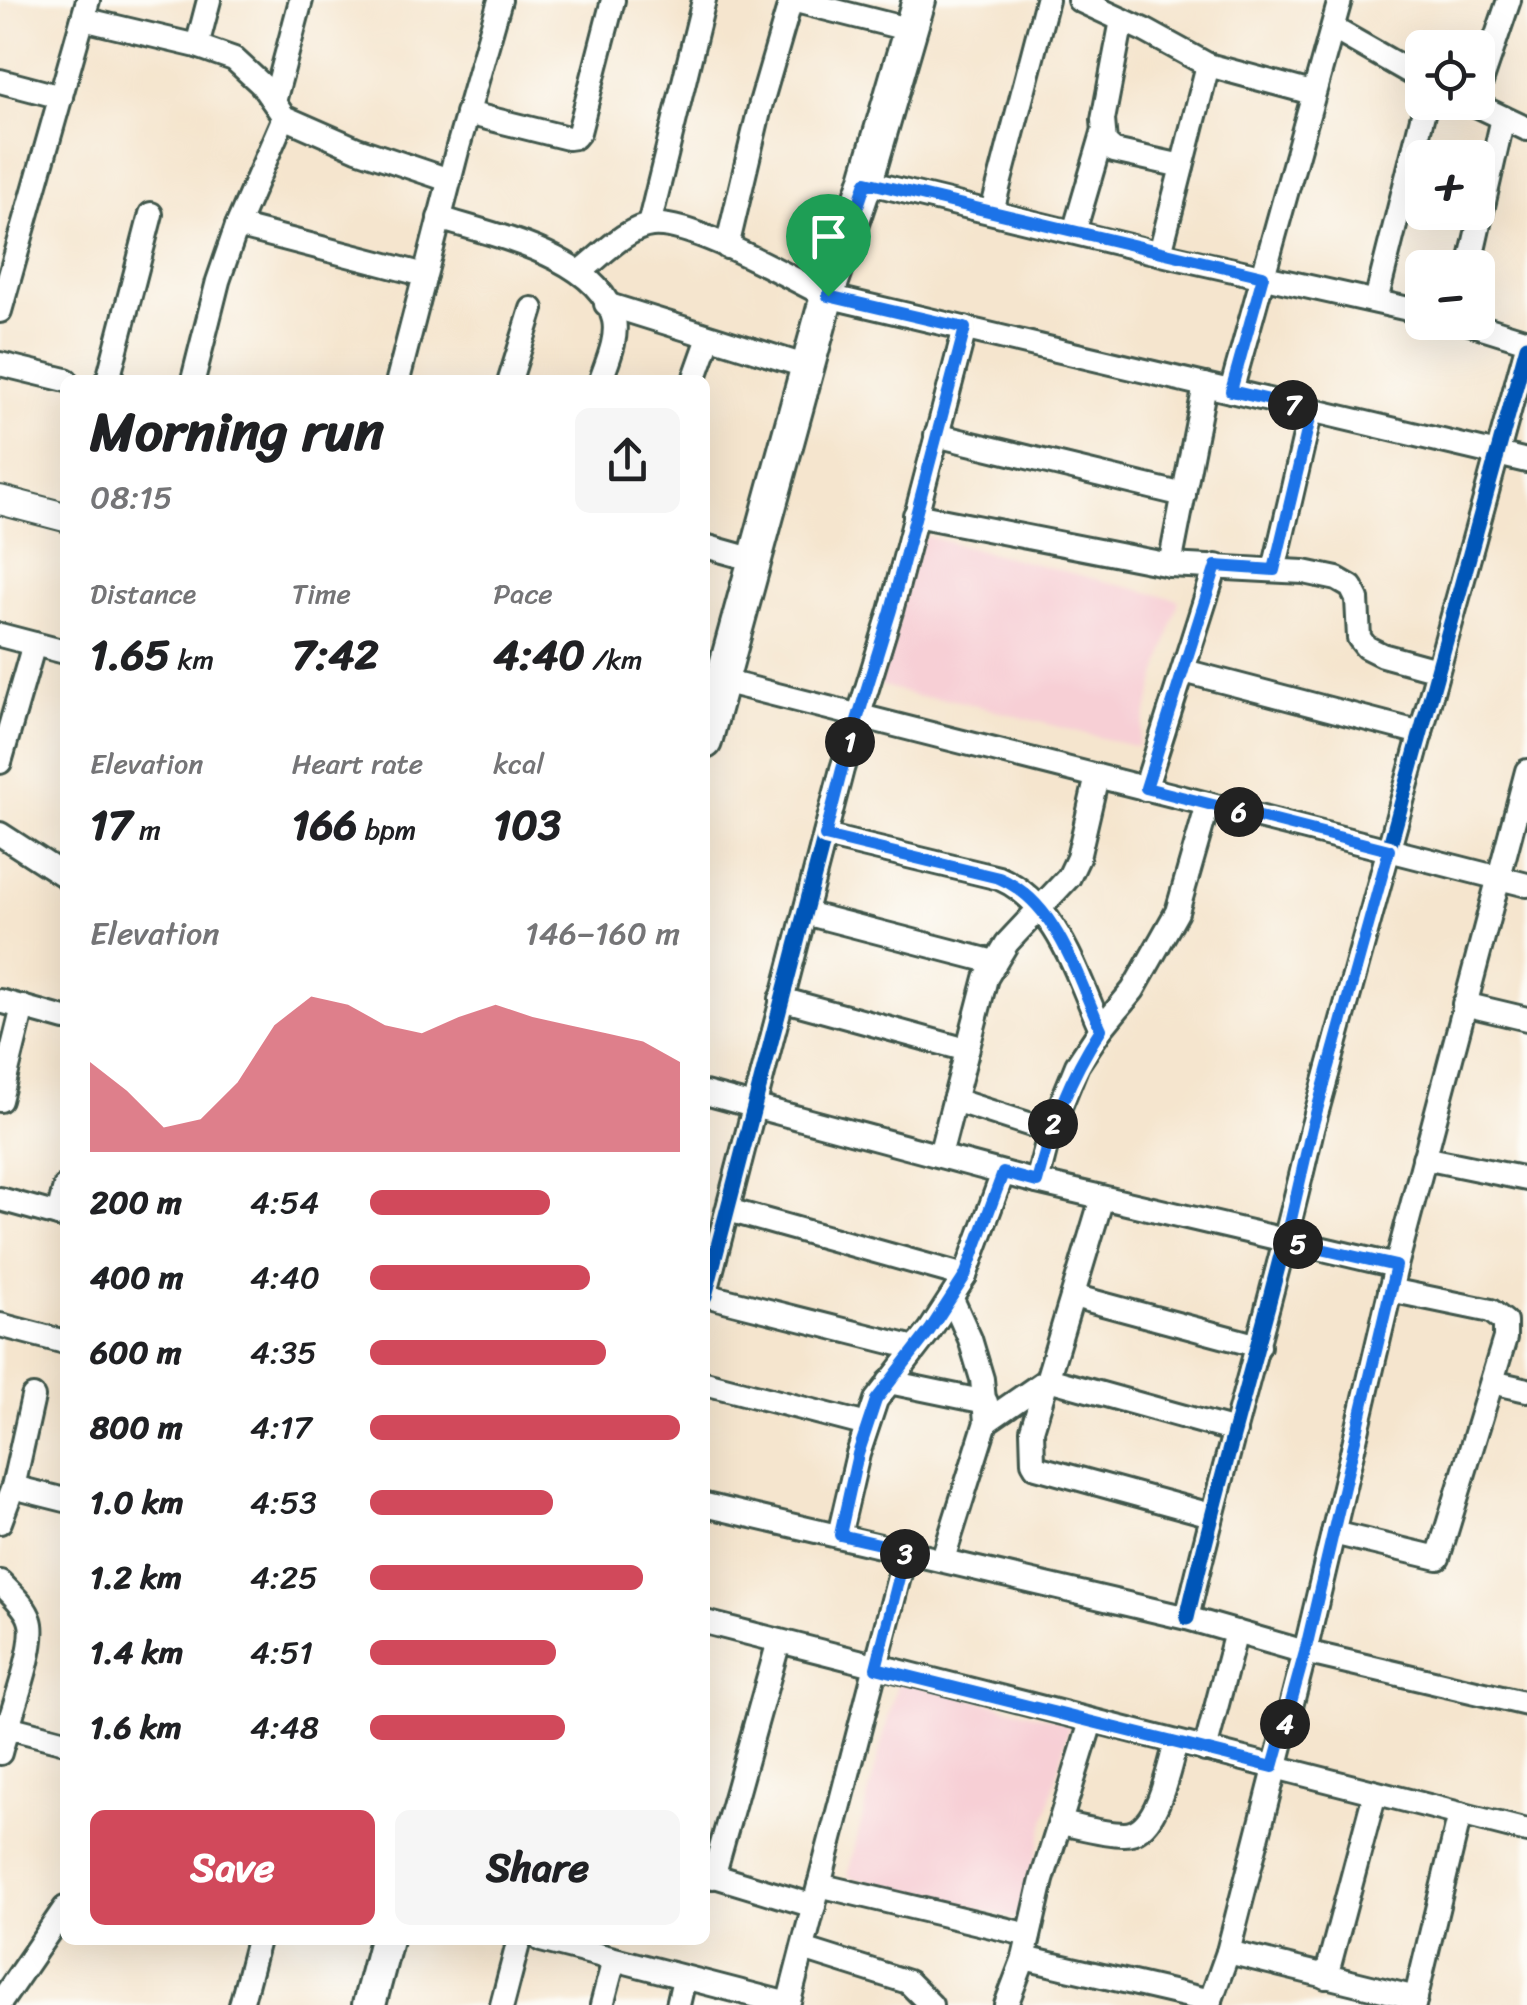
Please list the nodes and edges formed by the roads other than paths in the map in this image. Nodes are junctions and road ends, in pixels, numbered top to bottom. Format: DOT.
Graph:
graph roads {
  1 [pos="209,0"];
  2 [pos="301,0"];
  3 [pos="500,0"];
  4 [pos="613,0"];
  5 [pos="704,0"];
  6 [pos="791,0"];
  7 [pos="1047,0"];
  8 [pos="1079,0"];
  9 [pos="1340,0"];
  10 [pos="1509,0"];
  11 [pos="86,9"];
  12 [pos="915,15"];
  13 [pos="1122,20"];
  14 [pos="1334,29"];
  15 [pos="1495,40"];
  16 [pos="198,46"];
  17 [pos="1208,65"];
  18 [pos="1405,69"];
  19 [pos="0,81"];
  20 [pos="1312,94"];
  21 [pos="61,97"];
  22 [pos="279,110"];
  23 [pos="467,113"];
  24 [pos="1495,113"];
  25 [pos="1503,118"];
  26 [pos="1422,120"];
  27 [pos="1527,128"];
  28 [pos="1102,133"];
  29 [pos="1182,166"];
  30 [pos="449,180"];
  31 [pos="866,182"];
  32 [pos="992,210"];
  33 [pos="151,214"];
  34 [pos="439,218"];
  35 [pos="650,224"];
  36 [pos="237,226"];
  37 [pos="1074,232"];
  38 [pos="728,247"];
  39 [pos="1474,250"];
  40 [pos="1160,253"];
  41 [pos="580,272"];
  42 [pos="425,274"];
  43 [pos="1263,276"];
  44 [pos="828,296"];
  45 [pos="1376,302"];
  46 [pos="606,304"];
  47 [pos="1405,308"];
  48 [pos="0,310"];
  49 [pos="532,310"];
  50 [pos="965,328"];
  51 [pos="1495,332"];
  52 [pos="709,338"];
  53 [pos="1527,344"];
  54 [pos="0,364"];
  55 [pos="808,367"];
  56 [pos="109,375"];
  57 [pos="194,375"];
  58 [pos="399,375"];
  59 [pos="512,375"];
  60 [pos="602,375"];
  61 [pos="696,375"];
  62 [pos="60,379"];
  63 [pos="1205,385"];
  64 [pos="1231,391"];
  65 [pos="1312,410"];
  66 [pos="936,435"];
  67 [pos="1498,454"];
  68 [pos="1527,461"];
  69 [pos="1184,494"];
  70 [pos="0,500"];
  71 [pos="915,515"];
  72 [pos="60,516"];
  73 [pos="710,547"];
  74 [pos="754,560"];
  75 [pos="1170,565"];
  76 [pos="1216,566"];
  77 [pos="1274,570"];
  78 [pos="0,634"];
  79 [pos="34,644"];
  80 [pos="60,651"];
  81 [pos="1437,670"];
  82 [pos="1184,671"];
  83 [pos="714,679"];
  84 [pos="710,707"];
  85 [pos="858,715"];
  86 [pos="1421,733"];
  87 [pos="0,762"];
  88 [pos="1527,771"];
  89 [pos="1097,776"];
  90 [pos="1146,788"];
  91 [pos="1208,804"];
  92 [pos="825,836"];
  93 [pos="1,838"];
  94 [pos="1389,850"];
  95 [pos="60,870"];
  96 [pos="1497,878"];
  97 [pos="1527,885"];
  98 [pos="1040,906"];
  99 [pos="805,913"];
  100 [pos="994,962"];
  101 [pos="781,999"];
  102 [pos="11,1004"];
  103 [pos="1464,1004"];
  104 [pos="60,1010"];
  105 [pos="1527,1019"];
  106 [pos="1101,1029"];
  107 [pos="968,1050"];
  108 [pos="710,1093"];
  109 [pos="0,1100"];
  110 [pos="954,1100"];
  111 [pos="756,1106"];
  112 [pos="1050,1132"];
  113 [pos="940,1156"];
  114 [pos="1424,1158"];
  115 [pos="1003,1173"];
  116 [pos="1527,1179"];
  117 [pos="1037,1182"];
  118 [pos="1102,1198"];
  119 [pos="0,1199"];
  120 [pos="728,1210"];
  121 [pos="60,1215"];
  122 [pos="1286,1241"];
  123 [pos="965,1276"];
  124 [pos="710,1277"];
  125 [pos="1393,1278"];
  126 [pos="1073,1296"];
  127 [pos="710,1297"];
  128 [pos="952,1299"];
  129 [pos="0,1325"];
  130 [pos="60,1341"];
  131 [pos="1259,1346"];
  132 [pos="916,1348"];
  133 [pos="1048,1379"];
  134 [pos="890,1382"];
  135 [pos="1492,1382"];
  136 [pos="710,1385"];
  137 [pos="1527,1390"];
  138 [pos="34,1397"];
  139 [pos="986,1412"];
  140 [pos="868,1425"];
  141 [pos="1235,1431"];
  142 [pos="13,1486"];
  143 [pos="60,1499"];
  144 [pos="710,1506"];
  145 [pos="1210,1515"];
  146 [pos="0,1522"];
  147 [pos="1332,1533"];
  148 [pos="840,1535"];
  149 [pos="906,1550"];
  150 [pos="942,1559"];
  151 [pos="0,1582"];
  152 [pos="0,1610"];
  153 [pos="30,1618"];
  154 [pos="1187,1618"];
  155 [pos="710,1623"];
  156 [pos="1236,1632"];
  157 [pos="778,1641"];
  158 [pos="1305,1652"];
  159 [pos="876,1668"];
  160 [pos="1527,1704"];
  161 [pos="1090,1722"];
  162 [pos="3,1726"];
  163 [pos="60,1741"];
  164 [pos="1176,1743"];
  165 [pos="1205,1750"];
  166 [pos="0,1753"];
  167 [pos="1273,1767"];
  168 [pos="1375,1792"];
  169 [pos="1460,1814"];
  170 [pos="1060,1824"];
  171 [pos="1527,1831"];
  172 [pos="710,1873"];
  173 [pos="710,1876"];
  174 [pos="817,1896"];
  175 [pos="60,1914"];
  176 [pos="257,1945"];
  177 [pos="385,1945"];
  178 [pos="518,1945"];
  179 [pos="559,1945"];
  180 [pos="1027,1946"];
  181 [pos="802,1949"];
  182 [pos="1228,1952"];
  183 [pos="614,1960"];
  184 [pos="9,1978"];
  185 [pos="1326,1978"];
  186 [pos="684,1979"];
  187 [pos="920,2000"];
  188 [pos="1415,2002"];
  189 [pos="0,2003"];
  190 [pos="1210,2003"];
  191 [pos="241,2005"];
  192 [pos="368,2005"];
  193 [pos="502,2005"];
  194 [pos="602,2005"];
  195 [pos="678,2005"];
  196 [pos="788,2005"];
  197 [pos="1006,2005"];
  1 -- 16 [label="street"];
  2 -- 22 [label="street"];
  3 -- 23 [label="street"];
  4 -- 23 [label="street"];
  5 -- 35 [label="street"];
  6 -- 12 [label="street"];
  6 -- 38 [label="street"];
  7 -- 32 [label="street"];
  8 -- 13 [label="street"];
  9 -- 14 [label="street"];
  10 -- 15 [label="street"];
  11 -- 16 [label="street"];
  11 -- 21 [label="street"];
  12 -- 31 [label="main road"];
  13 -- 17 [label="street"];
  13 -- 28 [label="street"];
  14 -- 18 [label="street"];
  14 -- 20 [label="street"];
  16 -- 22 [label="street"];
  17 -- 20 [label="street"];
  17 -- 29 [label="street"];
  19 -- 21 [label="street"];
  20 -- 43 [label="street"];
  21 -- 48 [label="street"];
  22 -- 30 [label="street"];
  22 -- 36 [label="street"];
  23 -- 30 [label="street"];
  24 -- 25 [label="street"];
  25 -- 27 [label="street"];
  25 -- 39 [label="street"];
  26 -- 45 [label="street"];
  28 -- 29 [label="street"];
  28 -- 37 [label="street"];
  29 -- 40 [label="street"];
  30 -- 34 [label="street"];
  31 -- 32 [label="street"];
  31 -- 44 [label="main road"];
  32 -- 37 [label="street"];
  33 -- 56 [label="street"];
  34 -- 41 [label="street"];
  34 -- 42 [label="street"];
  35 -- 38 [label="street"];
  35 -- 41 [label="street"];
  36 -- 42 [label="street"];
  36 -- 57 [label="street"];
  37 -- 40 [label="street"];
  38 -- 44 [label="street"];
  40 -- 43 [label="street"];
  41 -- 46 [label="street"];
  42 -- 58 [label="street"];
  43 -- 45 [label="street"];
  43 -- 64 [label="street"];
  44 -- 50 [label="street"];
  44 -- 55 [label="main road"];
  45 -- 47 [label="street"];
  46 -- 52 [label="street"];
  46 -- 60 [label="street"];
  49 -- 59 [label="street"];
  50 -- 63 [label="street"];
  50 -- 66 [label="street"];
  51 -- 53 [label="street"];
  52 -- 55 [label="street"];
  52 -- 61 [label="street"];
  53 -- 67 [label="street"];
  54 -- 62 [label="street"];
  55 -- 74 [label="main road"];
  63 -- 64 [label="street"];
  63 -- 69 [label="street"];
  64 -- 65 [label="street"];
  65 -- 67 [label="street"];
  65 -- 77 [label="street"];
  66 -- 69 [label="street"];
  66 -- 71 [label="street"];
  67 -- 68 [label="street"];
  67 -- 81 [label="street"];
  69 -- 75 [label="street"];
  70 -- 72 [label="street"];
  71 -- 75 [label="street"];
  71 -- 85 [label="street"];
  73 -- 74 [label="street"];
  74 -- 83 [label="main road"];
  75 -- 76 [label="street"];
  76 -- 77 [label="street"];
  76 -- 82 [label="street"];
  77 -- 81 [label="street"];
  78 -- 79 [label="street"];
  79 -- 80 [label="street"];
  79 -- 87 [label="street"];
  81 -- 86 [label="street"];
  82 -- 86 [label="street"];
  82 -- 90 [label="street"];
  83 -- 84 [label="main road"];
  83 -- 85 [label="street"];
  85 -- 89 [label="street"];
  85 -- 92 [label="street"];
  86 -- 94 [label="street"];
  88 -- 96 [label="street"];
  89 -- 90 [label="street"];
  89 -- 98 [label="street"];
  90 -- 91 [label="street"];
  91 -- 94 [label="street"];
  91 -- 106 [label="street"];
  92 -- 98 [label="street"];
  92 -- 99 [label="street"];
  93 -- 95 [label="street"];
  94 -- 96 [label="street"];
  94 -- 122 [label="street"];
  96 -- 97 [label="street"];
  96 -- 103 [label="street"];
  98 -- 100 [label="street"];
  98 -- 106 [label="street"];
  99 -- 100 [label="street"];
  99 -- 101 [label="street"];
  100 -- 107 [label="street"];
  101 -- 107 [label="street"];
  101 -- 111 [label="street"];
  102 -- 104 [label="street"];
  102 -- 109 [label="street"];
  103 -- 105 [label="street"];
  103 -- 114 [label="street"];
  106 -- 112 [label="street"];
  107 -- 110 [label="street"];
  108 -- 111 [label="street"];
  110 -- 112 [label="street"];
  110 -- 113 [label="street"];
  111 -- 113 [label="street"];
  111 -- 120 [label="street"];
  112 -- 117 [label="street"];
  113 -- 115 [label="street"];
  114 -- 116 [label="street"];
  114 -- 125 [label="street"];
  115 -- 117 [label="street"];
  115 -- 123 [label="street"];
  117 -- 118 [label="street"];
  118 -- 122 [label="street"];
  118 -- 126 [label="street"];
  119 -- 121 [label="street"];
  120 -- 123 [label="street"];
  120 -- 124 [label="street"];
  122 -- 125 [label="street"];
  122 -- 131 [label="street"];
  123 -- 128 [label="street"];
  125 -- 135 [label="street"];
  125 -- 147 [label="street"];
  126 -- 131 [label="street"];
  126 -- 133 [label="street"];
  127 -- 132 [label="street"];
  128 -- 132 [label="street"];
  128 -- 139 [label="street"];
  129 -- 130 [label="street"];
  131 -- 141 [label="street"];
  132 -- 134 [label="street"];
  133 -- 139 [label="street"];
  133 -- 141 [label="street"];
  133 -- 145 [label="street"];
  134 -- 139 [label="street"];
  134 -- 140 [label="street"];
  135 -- 137 [label="street"];
  135 -- 147 [label="street"];
  136 -- 140 [label="street"];
  138 -- 142 [label="street"];
  139 -- 150 [label="street"];
  140 -- 148 [label="street"];
  141 -- 145 [label="street"];
  142 -- 143 [label="street"];
  142 -- 146 [label="street"];
  144 -- 148 [label="street"];
  145 -- 154 [label="street"];
  147 -- 158 [label="street"];
  148 -- 149 [label="street"];
  149 -- 150 [label="street"];
  149 -- 159 [label="street"];
  150 -- 154 [label="street"];
  151 -- 153 [label="street"];
  152 -- 153 [label="street"];
  153 -- 162 [label="street"];
  154 -- 156 [label="street"];
  155 -- 157 [label="street"];
  156 -- 158 [label="street"];
  156 -- 165 [label="street"];
  157 -- 159 [label="street"];
  157 -- 172 [label="street"];
  158 -- 160 [label="street"];
  158 -- 167 [label="street"];
  159 -- 161 [label="street"];
  159 -- 174 [label="street"];
  161 -- 164 [label="street"];
  161 -- 170 [label="street"];
  162 -- 163 [label="street"];
  162 -- 166 [label="street"];
  164 -- 165 [label="street"];
  164 -- 170 [label="street"];
  165 -- 167 [label="street"];
  167 -- 168 [label="street"];
  167 -- 182 [label="street"];
  168 -- 169 [label="street"];
  168 -- 185 [label="street"];
  169 -- 171 [label="street"];
  169 -- 188 [label="street"];
  170 -- 180 [label="street"];
  173 -- 174 [label="street"];
  174 -- 180 [label="street"];
  174 -- 181 [label="street"];
  175 -- 184 [label="street"];
  176 -- 191 [label="street"];
  177 -- 192 [label="main road"];
  178 -- 193 [label="street"];
  179 -- 183 [label="street"];
  180 -- 190 [label="street"];
  180 -- 197 [label="street"];
  181 -- 187 [label="street"];
  181 -- 196 [label="street"];
  182 -- 185 [label="street"];
  182 -- 190 [label="street"];
  183 -- 186 [label="street"];
  183 -- 194 [label="street"];
  184 -- 189 [label="street"];
  185 -- 188 [label="street"];
  186 -- 195 [label="street"];
  186 -- 196 [label="street"];
}
